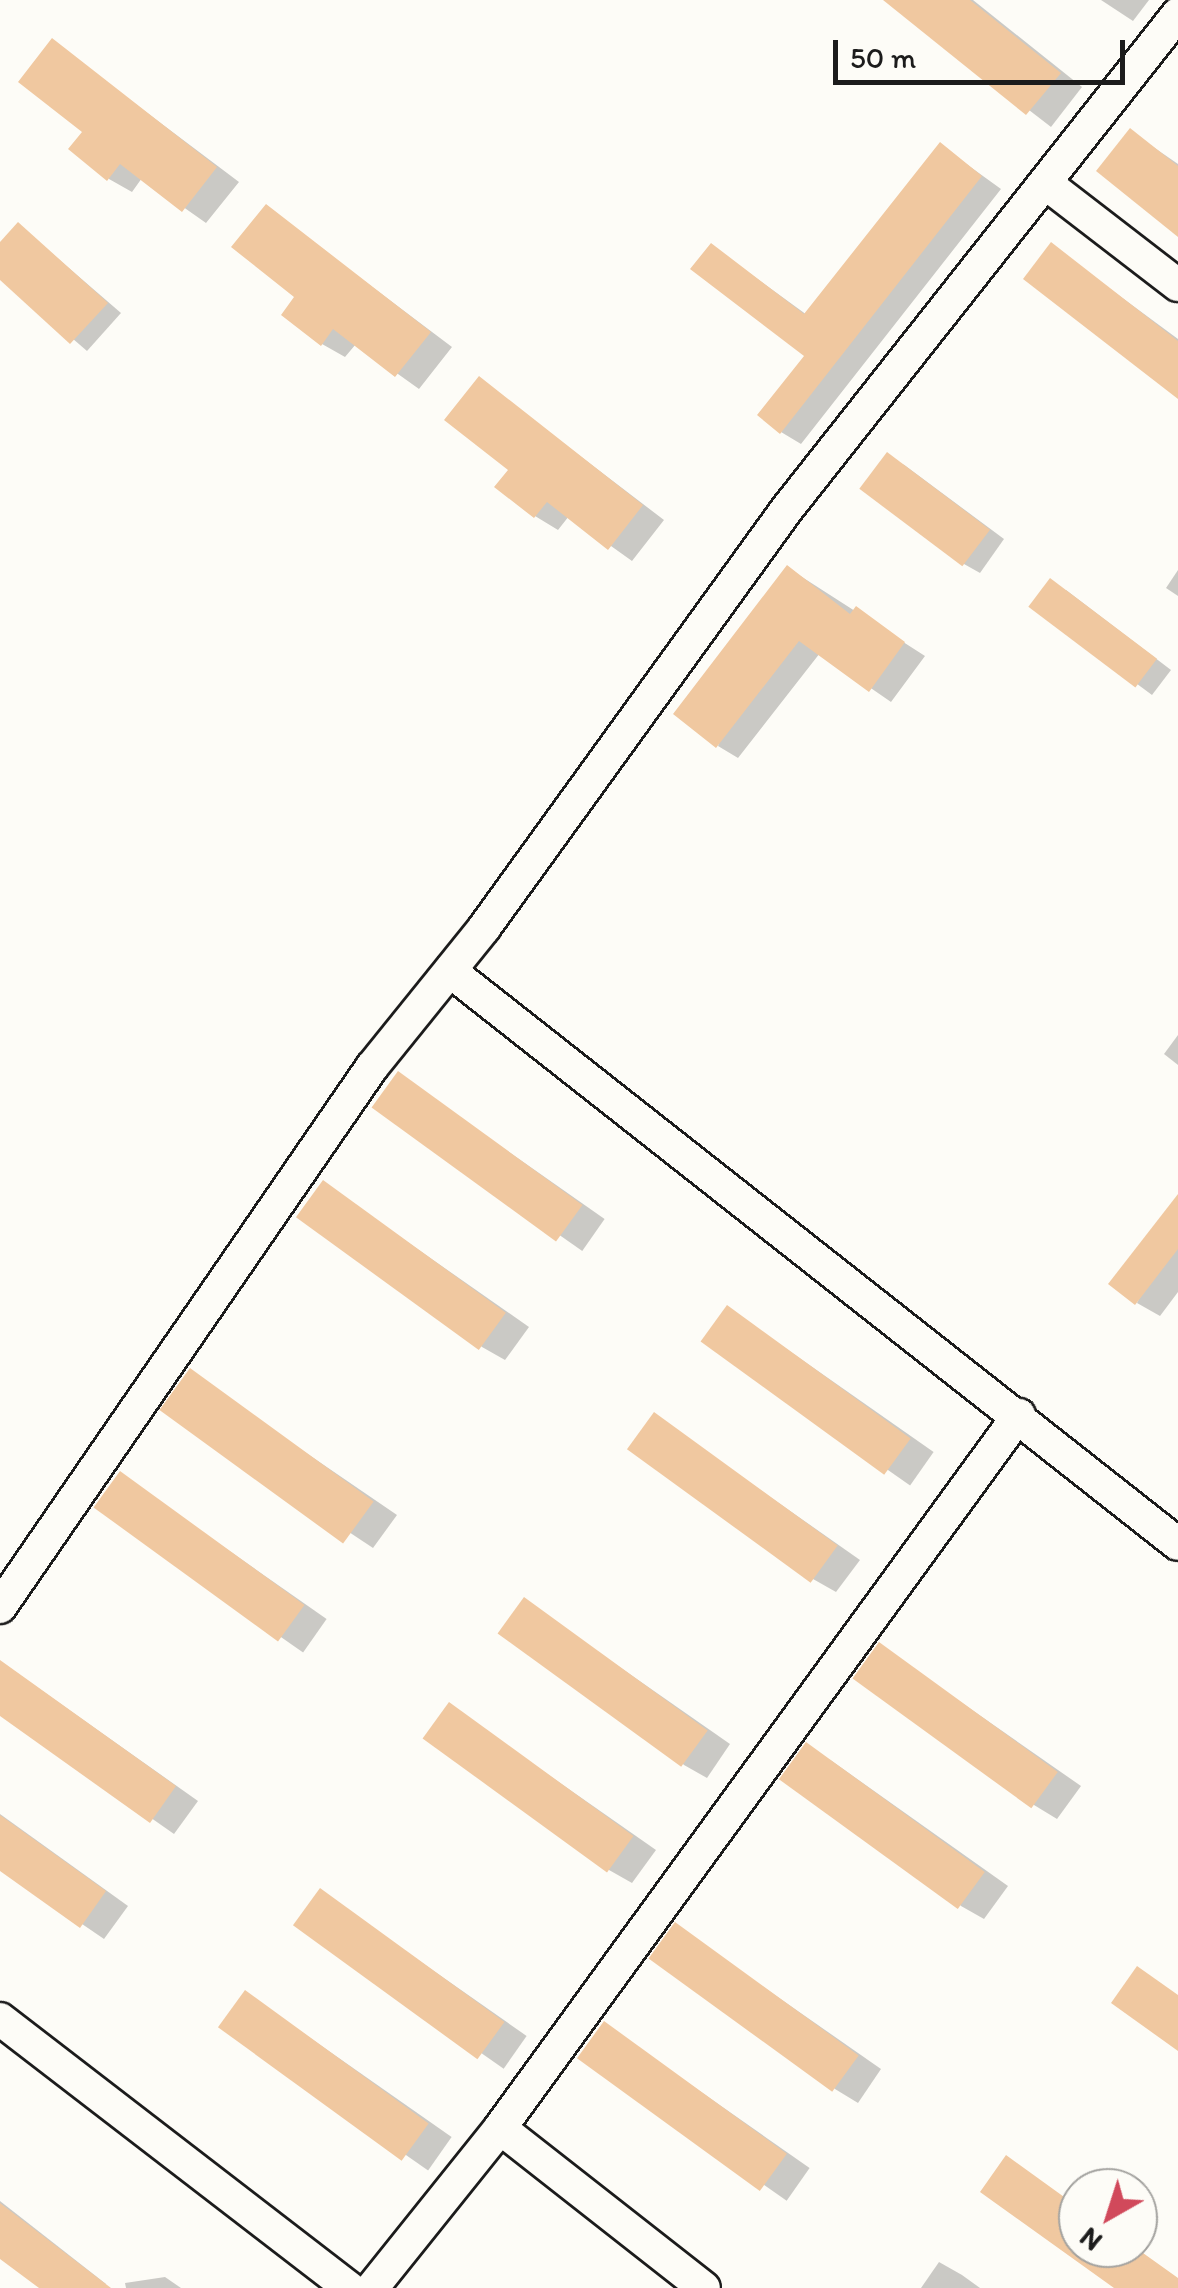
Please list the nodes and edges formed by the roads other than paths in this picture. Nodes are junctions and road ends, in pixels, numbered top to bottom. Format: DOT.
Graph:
graph roads {
  1 [pos="1178,14"];
  2 [pos="1048,184"];
  3 [pos="1178,285"];
  4 [pos="450,971"];
  5 [pos="1019,1415"];
  6 [pos="1178,1544"];
  7 [pos="0,1608"];
  8 [pos="0,2019"];
  9 [pos="500,2128"];
  10 [pos="349,2288"];
  11 [pos="372,2288"];
  12 [pos="704,2288"];
  1 -- 2 [label="street"];
  2 -- 3 [label="street"];
  2 -- 4 [label="street"];
  4 -- 5 [label="street"];
  4 -- 7 [label="street"];
  5 -- 6 [label="street"];
  5 -- 9 [label="street"];
  8 -- 10 [label="street"];
  9 -- 11 [label="street"];
  9 -- 12 [label="street"];
}
